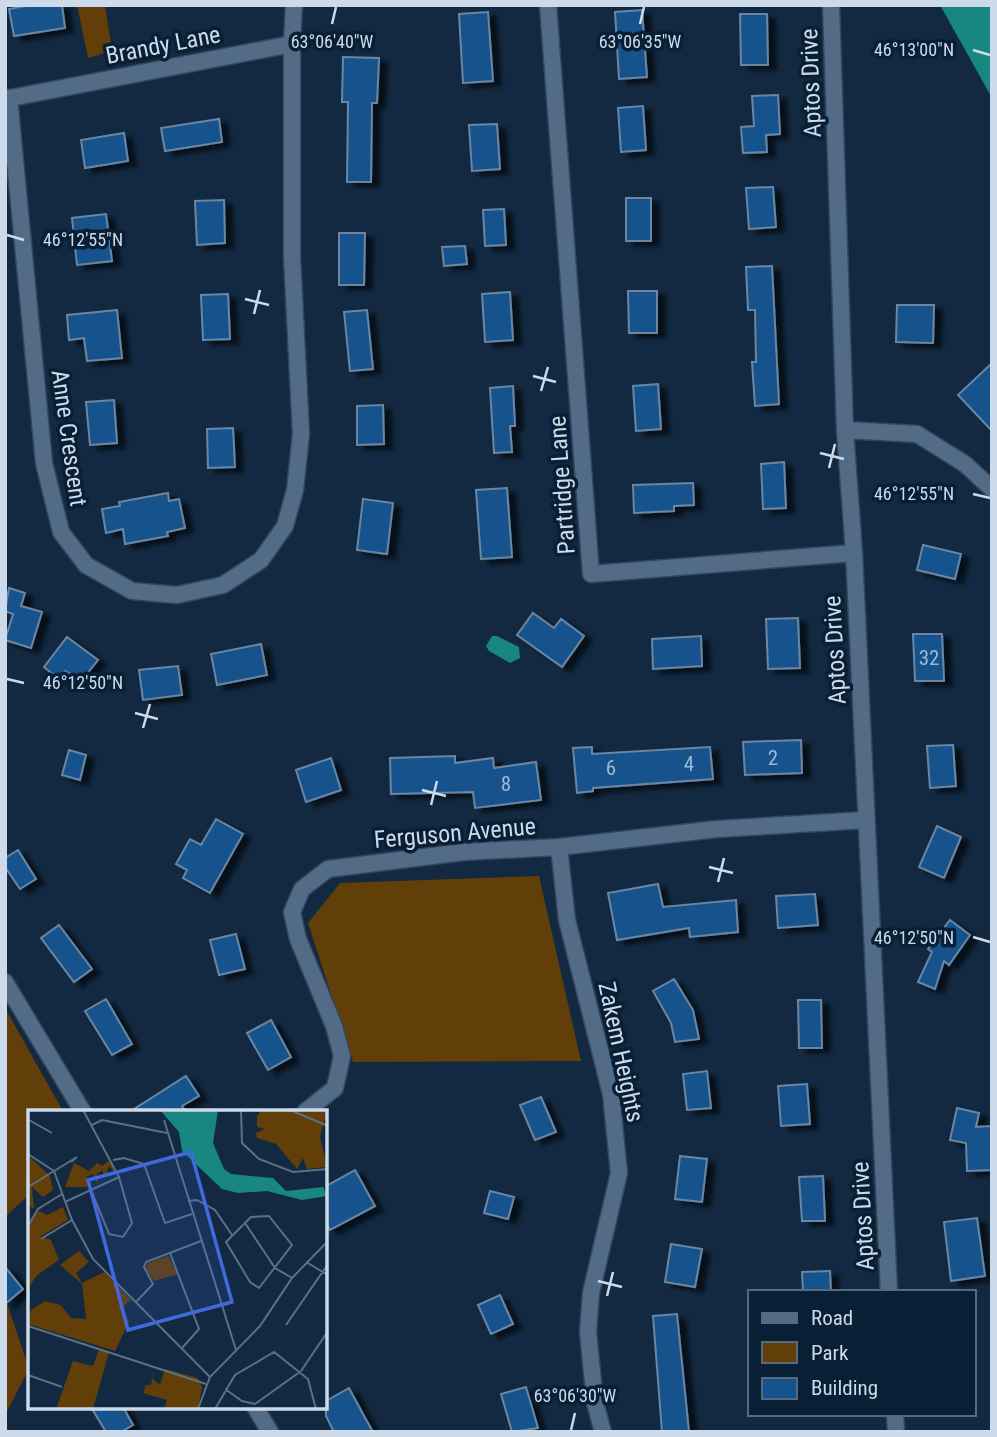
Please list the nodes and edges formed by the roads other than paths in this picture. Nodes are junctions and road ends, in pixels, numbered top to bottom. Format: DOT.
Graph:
graph roads {
  1 [pos="294,5"];
  2 [pos="548,5"];
  3 [pos="831,5"];
  4 [pos="292,44"];
  5 [pos="7,99"];
  6 [pos="845,430"];
  7 [pos="992,489"];
  8 [pos="854,553"];
  9 [pos="866,820"];
  10 [pos="559,847"];
  11 [pos="5,982"];
  12 [pos="82,1110"];
  13 [pos="307,1110"];
  14 [pos="889,1290"];
  15 [pos="257,1409"];
  16 [pos="270,1432"];
  17 [pos="603,1432"];
  1 -- 4 [label="street"];
  2 -- 8 [label="street, Partridge Lane"];
  3 -- 6 [label="street, Aptos Drive"];
  4 -- 5 [label="street, Brandy Lane"];
  4 -- 5 [label="street, Anne Crescent"];
  6 -- 7 [label="street"];
  6 -- 8 [label="street, Aptos Drive"];
  8 -- 9 [label="street, Aptos Drive"];
  9 -- 10 [label="street, Ferguson Avenue"];
  9 -- 14 [label="street, Aptos Drive"];
  10 -- 13 [label="street, Ferguson Avenue"];
  10 -- 17 [label="street, Zakem Heights"];
  11 -- 12 [label="street"];
  15 -- 16 [label="street"];
}
